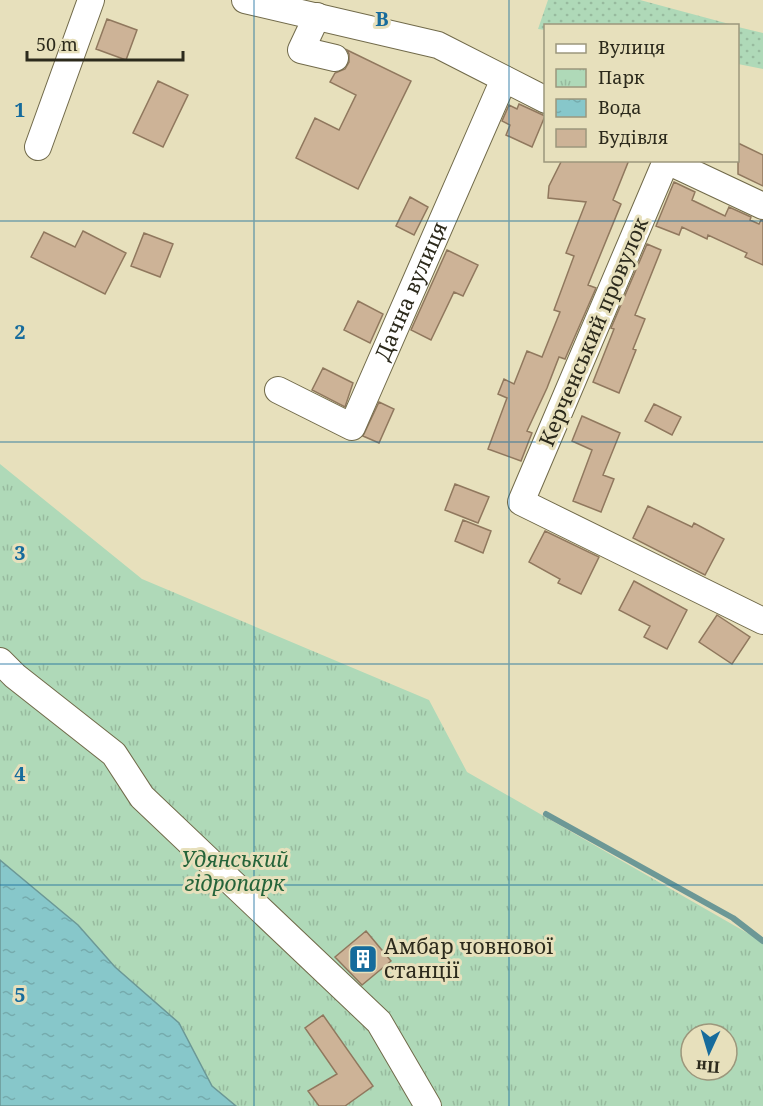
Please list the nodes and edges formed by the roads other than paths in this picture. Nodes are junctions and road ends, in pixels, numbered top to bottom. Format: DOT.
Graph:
graph roads {
  1 [pos="91,0"];
  2 [pos="245,0"];
  3 [pos="317,16"];
  4 [pos="335,58"];
  5 [pos="504,79"];
  6 [pos="544,99"];
  7 [pos="38,147"];
  8 [pos="666,162"];
  9 [pos="668,162"];
  10 [pos="763,206"];
  11 [pos="278,390"];
  12 [pos="763,621"];
  13 [pos="0,661"];
  14 [pos="428,1106"];
  1 -- 7 [label="street"];
  2 -- 3 [label="street"];
  3 -- 4 [label="street"];
  3 -- 5 [label="street"];
  5 -- 6 [label="street"];
  5 -- 11 [label="street, Дачна вулиця"];
  8 -- 12 [label="street, Керченський провулок"];
  9 -- 10 [label="street"];
  13 -- 14 [label="street"];
}
